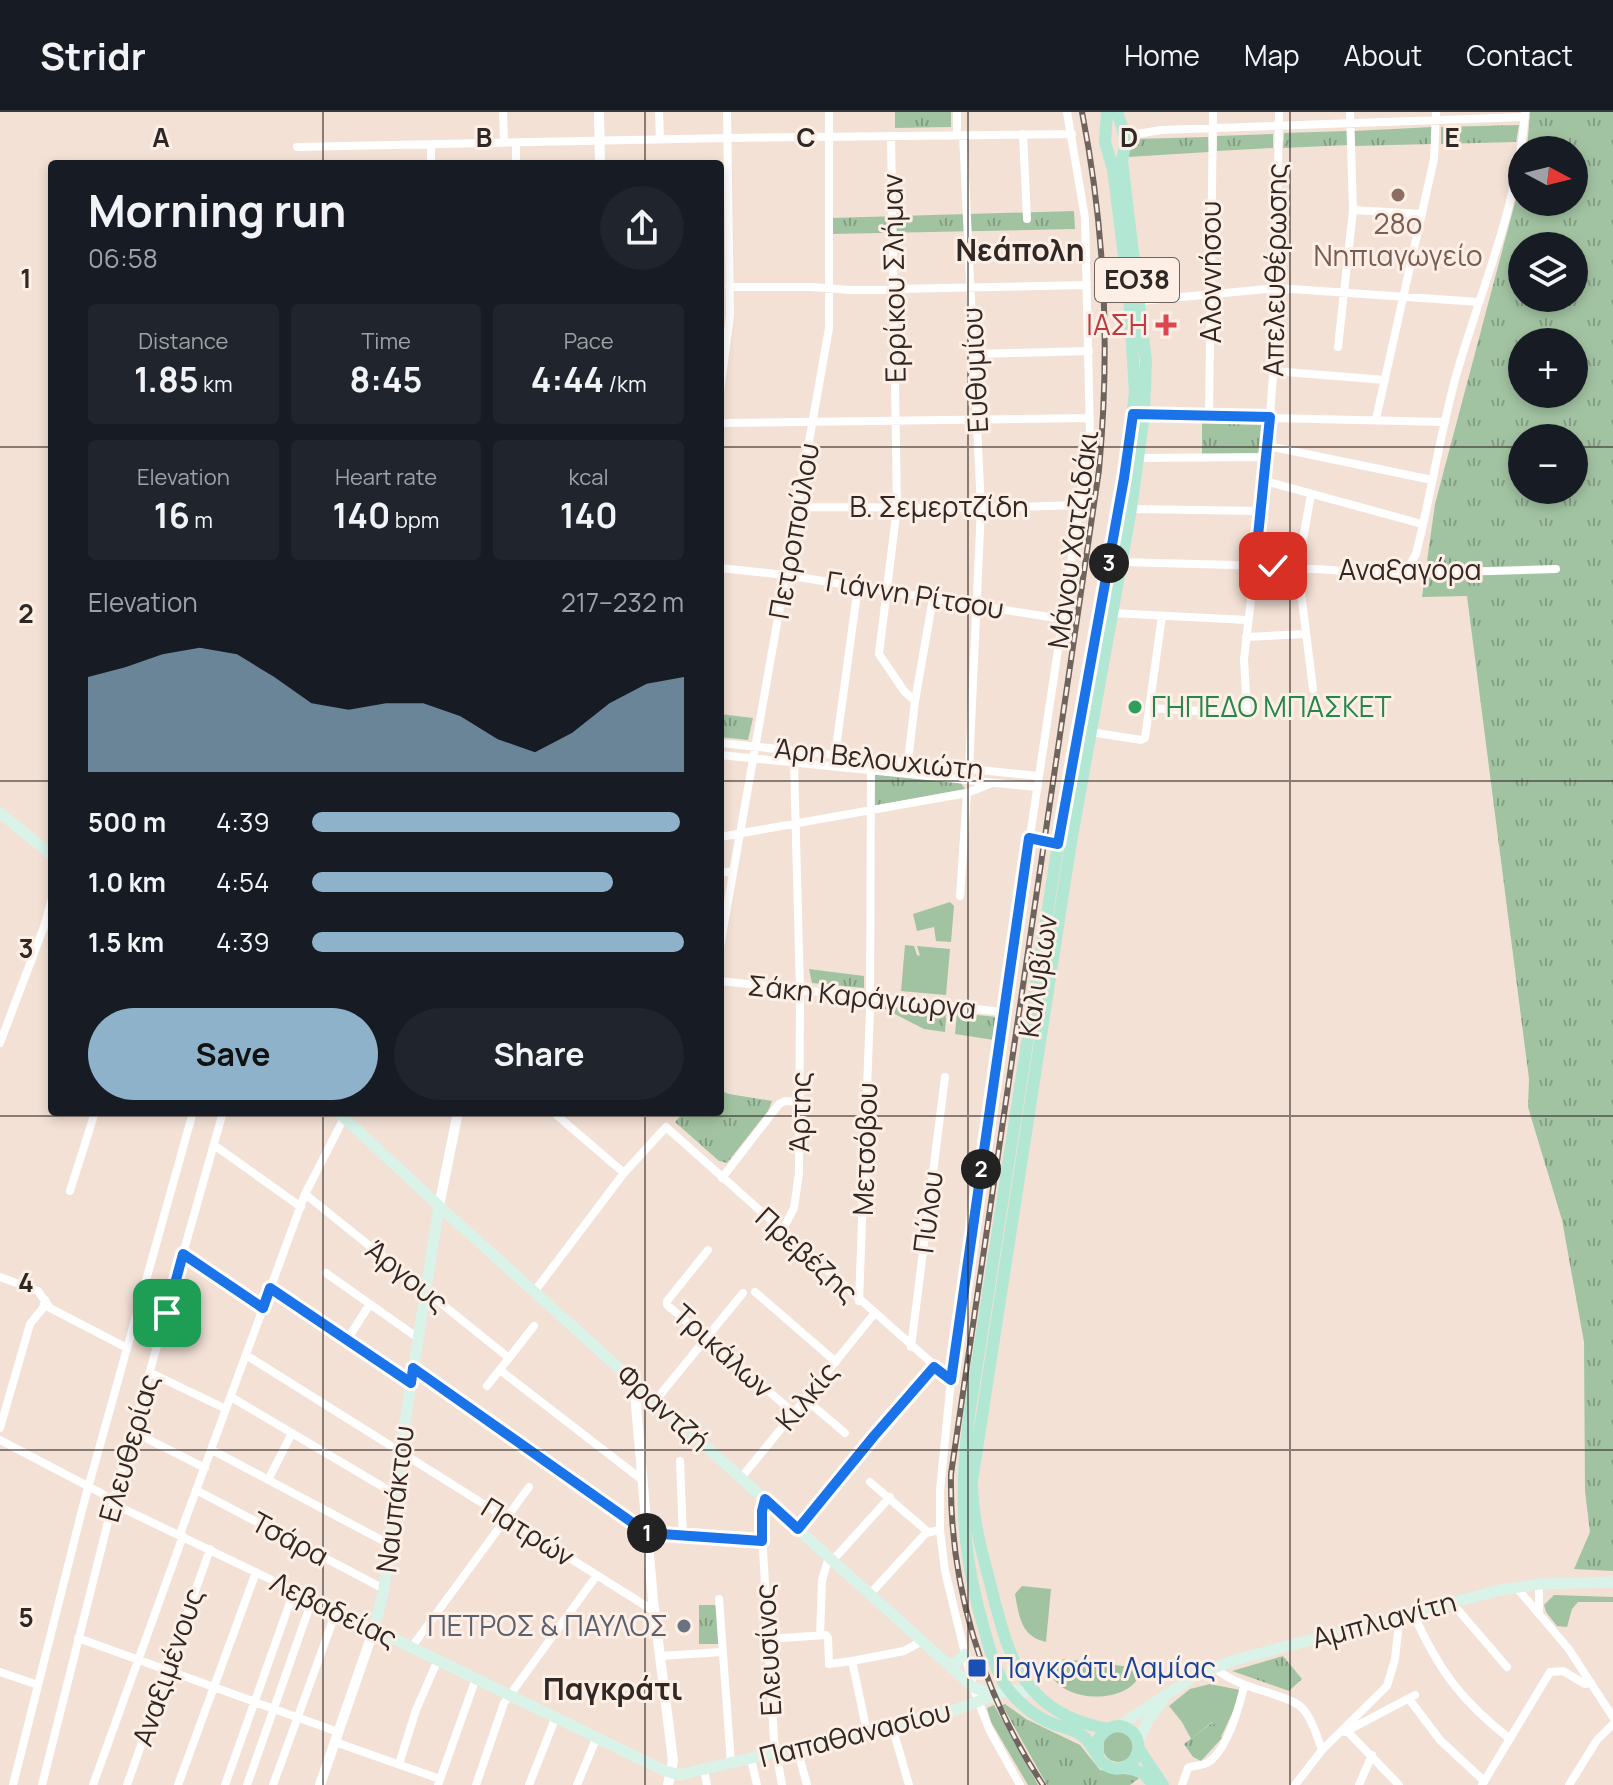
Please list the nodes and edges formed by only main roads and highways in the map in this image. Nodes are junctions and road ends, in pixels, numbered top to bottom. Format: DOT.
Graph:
graph roads {
  1 [pos="1107,112"];
  2 [pos="1117,112"];
  3 [pos="1125,138"];
  4 [pos="1106,141"];
  5 [pos="1138,414"];
  6 [pos="0,813"];
  7 [pos="48,852"];
  8 [pos="342,1116"];
  9 [pos="439,1206"];
  10 [pos="1613,1582"];
  11 [pos="374,1629"];
  12 [pos="965,1654"];
  13 [pos="949,1665"];
  14 [pos="1009,1690"];
  15 [pos="1036,1693"];
  16 [pos="994,1695"];
  17 [pos="1166,1698"];
  18 [pos="1113,1728"];
  19 [pos="1138,1746"];
  20 [pos="1098,1755"];
  21 [pos="1126,1767"];
  22 [pos="670,1779"];
  23 [pos="1154,1785"];
  24 [pos="1163,1785"];
  1 -- 4 [label="main road, Καλυβίων / ΕΟ38"];
  2 -- 3 [label="main road, Καλυβίων / ΕΟ38"];
  3 -- 4 [label="main road"];
  3 -- 5 [label="main road, Καλυβίων / ΕΟ38"];
  4 -- 5 [label="main road, Καλυβίων / ΕΟ38"];
  5 -- 14 [label="main road, Καλυβίων / ΕΟ38"];
  5 -- 15 [label="main road, Καλυβίων / ΕΟ38"];
  6 -- 7 [label="main road"];
  8 -- 9 [label="main road, Φραντζή"];
  9 -- 11 [label="main road, Ναυπάκτου"];
  9 -- 13 [label="main road, Φραντζή"];
  10 -- 17 [label="main road, Αμπλιανίτη"];
  11 -- 22 [label="main road, Λεβαδείας"];
  12 -- 13 [label="main road"];
  13 -- 16 [label="main road, Φραντζή"];
  14 -- 15 [label="main road, Παπαθανασίου"];
  14 -- 16 [label="main road, Παπαθανασίου"];
  14 -- 20 [label="main road, Καλυβίων / ΕΟ38"];
  15 -- 18 [label="main road, Καλυβίων / ΕΟ38"];
  16 -- 22 [label="main road, Παπαθανασίου"];
  17 -- 18 [label="main road, Αμπλιανίτη"];
  17 -- 19 [label="main road, Αμπλιανίτη"];
  18 -- 19 [label="main road, ΕΟ38"];
  18 -- 20 [label="main road"];
  19 -- 21 [label="main road"];
  19 -- 24 [label="main road, ΕΟ38"];
  20 -- 21 [label="main road, ΕΟ38"];
  21 -- 23 [label="main road, ΕΟ38"];
}
